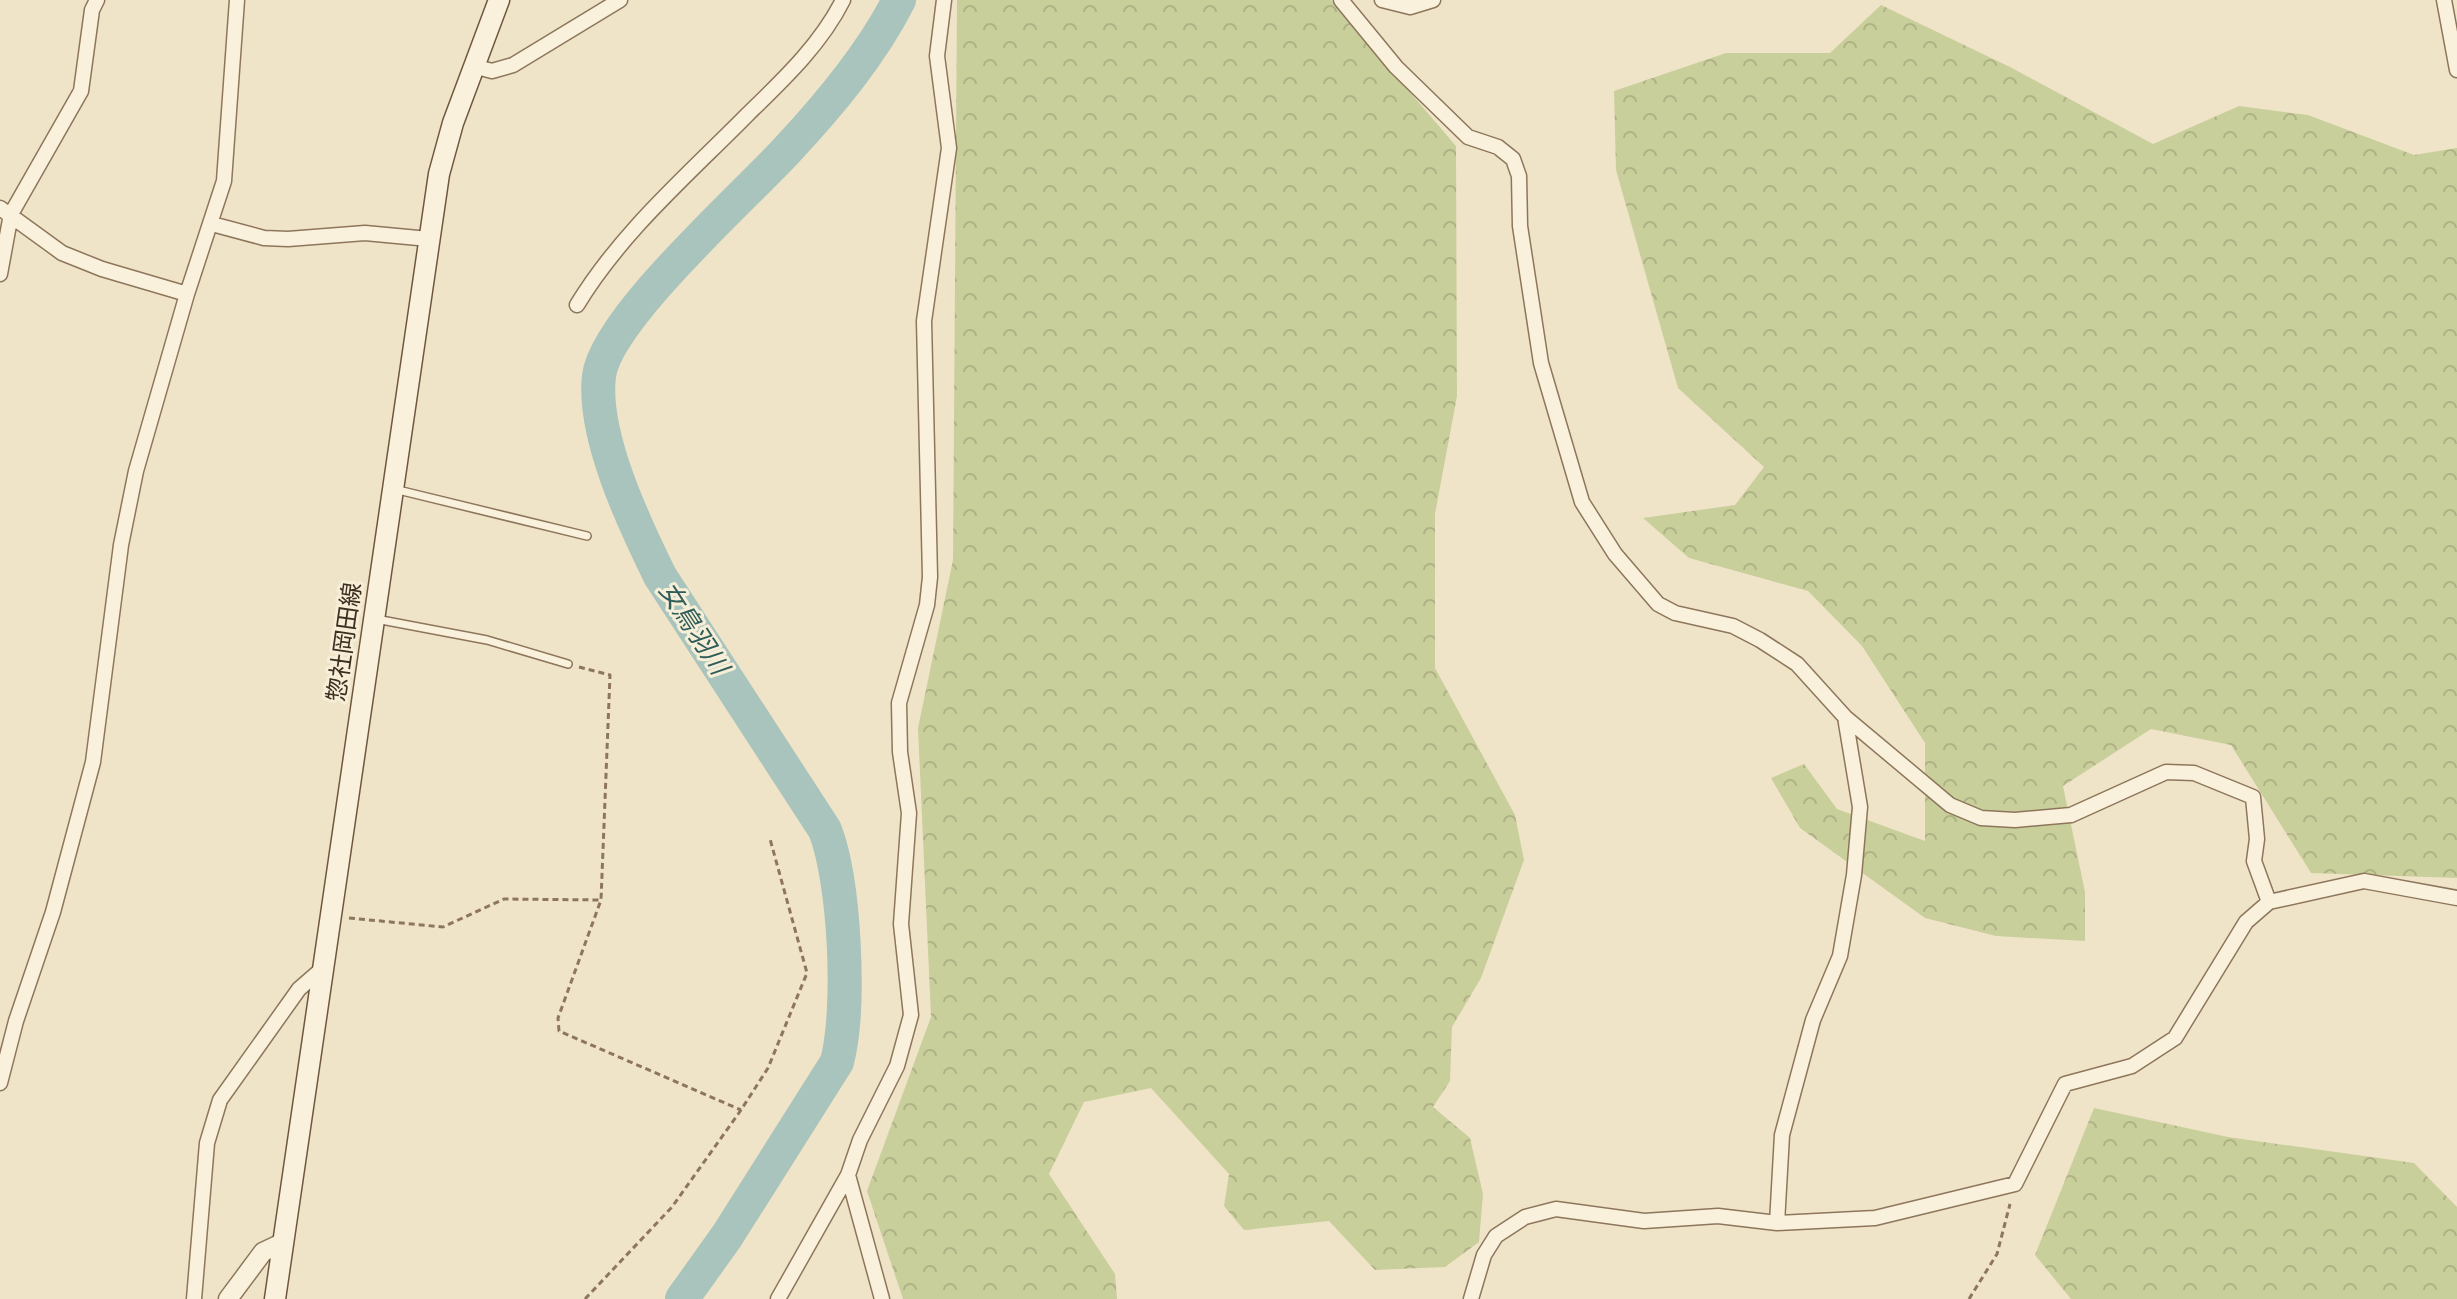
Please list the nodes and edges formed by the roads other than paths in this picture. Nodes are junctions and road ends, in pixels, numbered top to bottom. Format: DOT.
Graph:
graph roads {
  1 [pos="97,0"];
  2 [pos="237,0"];
  3 [pos="499,0"];
  4 [pos="620,0"];
  5 [pos="843,0"];
  6 [pos="944,0"];
  7 [pos="1341,0"];
  8 [pos="1382,0"];
  9 [pos="1433,0"];
  10 [pos="2444,0"];
  11 [pos="473,66"];
  12 [pos="2457,70"];
  13 [pos="6,211"];
  14 [pos="212,224"];
  15 [pos="429,239"];
  16 [pos="0,274"];
  17 [pos="187,294"];
  18 [pos="577,305"];
  19 [pos="392,489"];
  20 [pos="587,536"];
  21 [pos="374,619"];
  22 [pos="568,664"];
  23 [pos="1845,717"];
  24 [pos="2457,898"];
  25 [pos="2269,902"];
  26 [pos="322,969"];
  27 [pos="0,1083"];
  28 [pos="848,1175"];
  29 [pos="1777,1223"];
  30 [pos="282,1243"];
  31 [pos="194,1299"];
  32 [pos="228,1299"];
  33 [pos="275,1299"];
  34 [pos="778,1299"];
  35 [pos="882,1299"];
  36 [pos="1471,1299"];
  1 -- 13 [label="street"];
  2 -- 14 [label="street"];
  3 -- 11 [label="main road, 惣社岡田線"];
  4 -- 11 [label="street"];
  5 -- 18 [label="street"];
  6 -- 28 [label="street"];
  7 -- 23 [label="street"];
  8 -- 9 [label="street"];
  10 -- 12 [label="street"];
  11 -- 15 [label="main road, 惣社岡田線"];
  13 -- 16 [label="street"];
  13 -- 17 [label="street"];
  14 -- 15 [label="street"];
  14 -- 17 [label="street"];
  15 -- 19 [label="main road, 惣社岡田線"];
  17 -- 27 [label="street"];
  19 -- 20 [label="lane"];
  19 -- 21 [label="main road, 惣社岡田線"];
  21 -- 22 [label="lane"];
  21 -- 26 [label="main road, 惣社岡田線"];
  23 -- 25 [label="street"];
  23 -- 29 [label="street"];
  24 -- 25 [label="street"];
  25 -- 29 [label="street"];
  26 -- 30 [label="main road, 惣社岡田線"];
  26 -- 31 [label="street"];
  28 -- 34 [label="street"];
  28 -- 35 [label="street"];
  29 -- 36 [label="street"];
  30 -- 32 [label="street"];
  30 -- 33 [label="main road, 惣社岡田線"];
}
